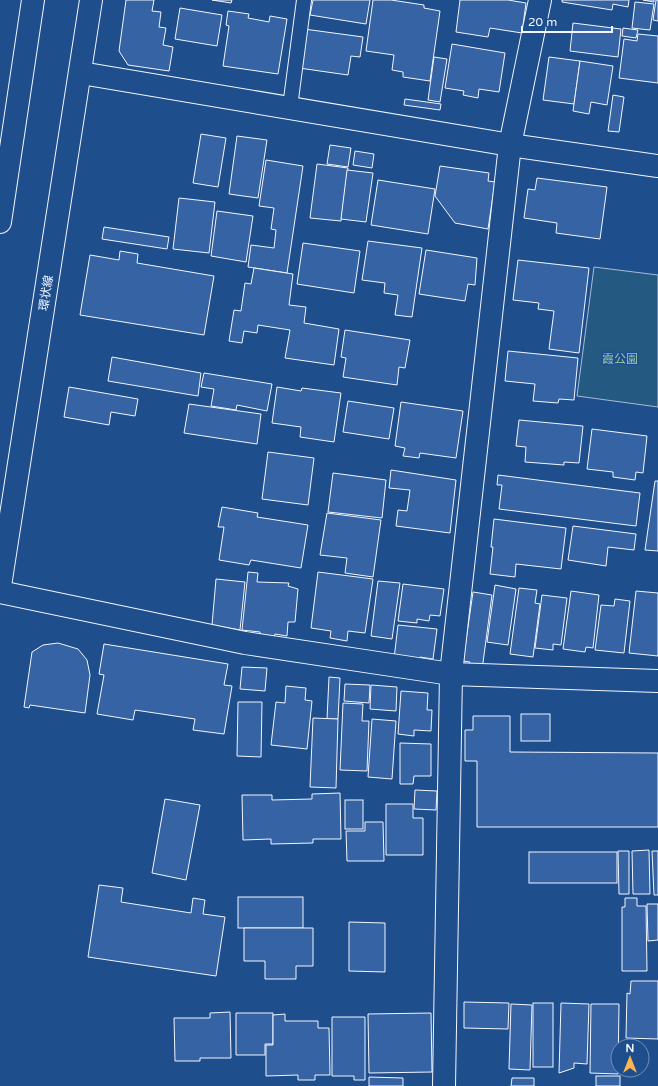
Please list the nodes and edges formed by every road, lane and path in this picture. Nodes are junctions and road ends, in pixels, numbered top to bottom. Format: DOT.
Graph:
graph roads {
  1 [pos="34,0"];
  2 [pos="91,0"];
  3 [pos="304,0"];
  4 [pos="540,0"];
  5 [pos="81,73"];
  6 [pos="290,107"];
  7 [pos="510,145"];
  8 [pos="658,166"];
  9 [pos="0,222"];
  10 [pos="0,586"];
  11 [pos="0,592"];
  12 [pos="451,674"];
  13 [pos="658,681"];
  14 [pos="444,1086"];
  1 -- 9 [label="street"];
  2 -- 5 [label="street, 環状線"];
  3 -- 6 [label="lane"];
  4 -- 7 [label="street"];
  5 -- 6 [label="street"];
  5 -- 10 [label="street, 環状線"];
  6 -- 7 [label="street"];
  7 -- 8 [label="street"];
  7 -- 12 [label="street"];
  11 -- 12 [label="street"];
  12 -- 13 [label="street"];
  12 -- 14 [label="street"];
}
